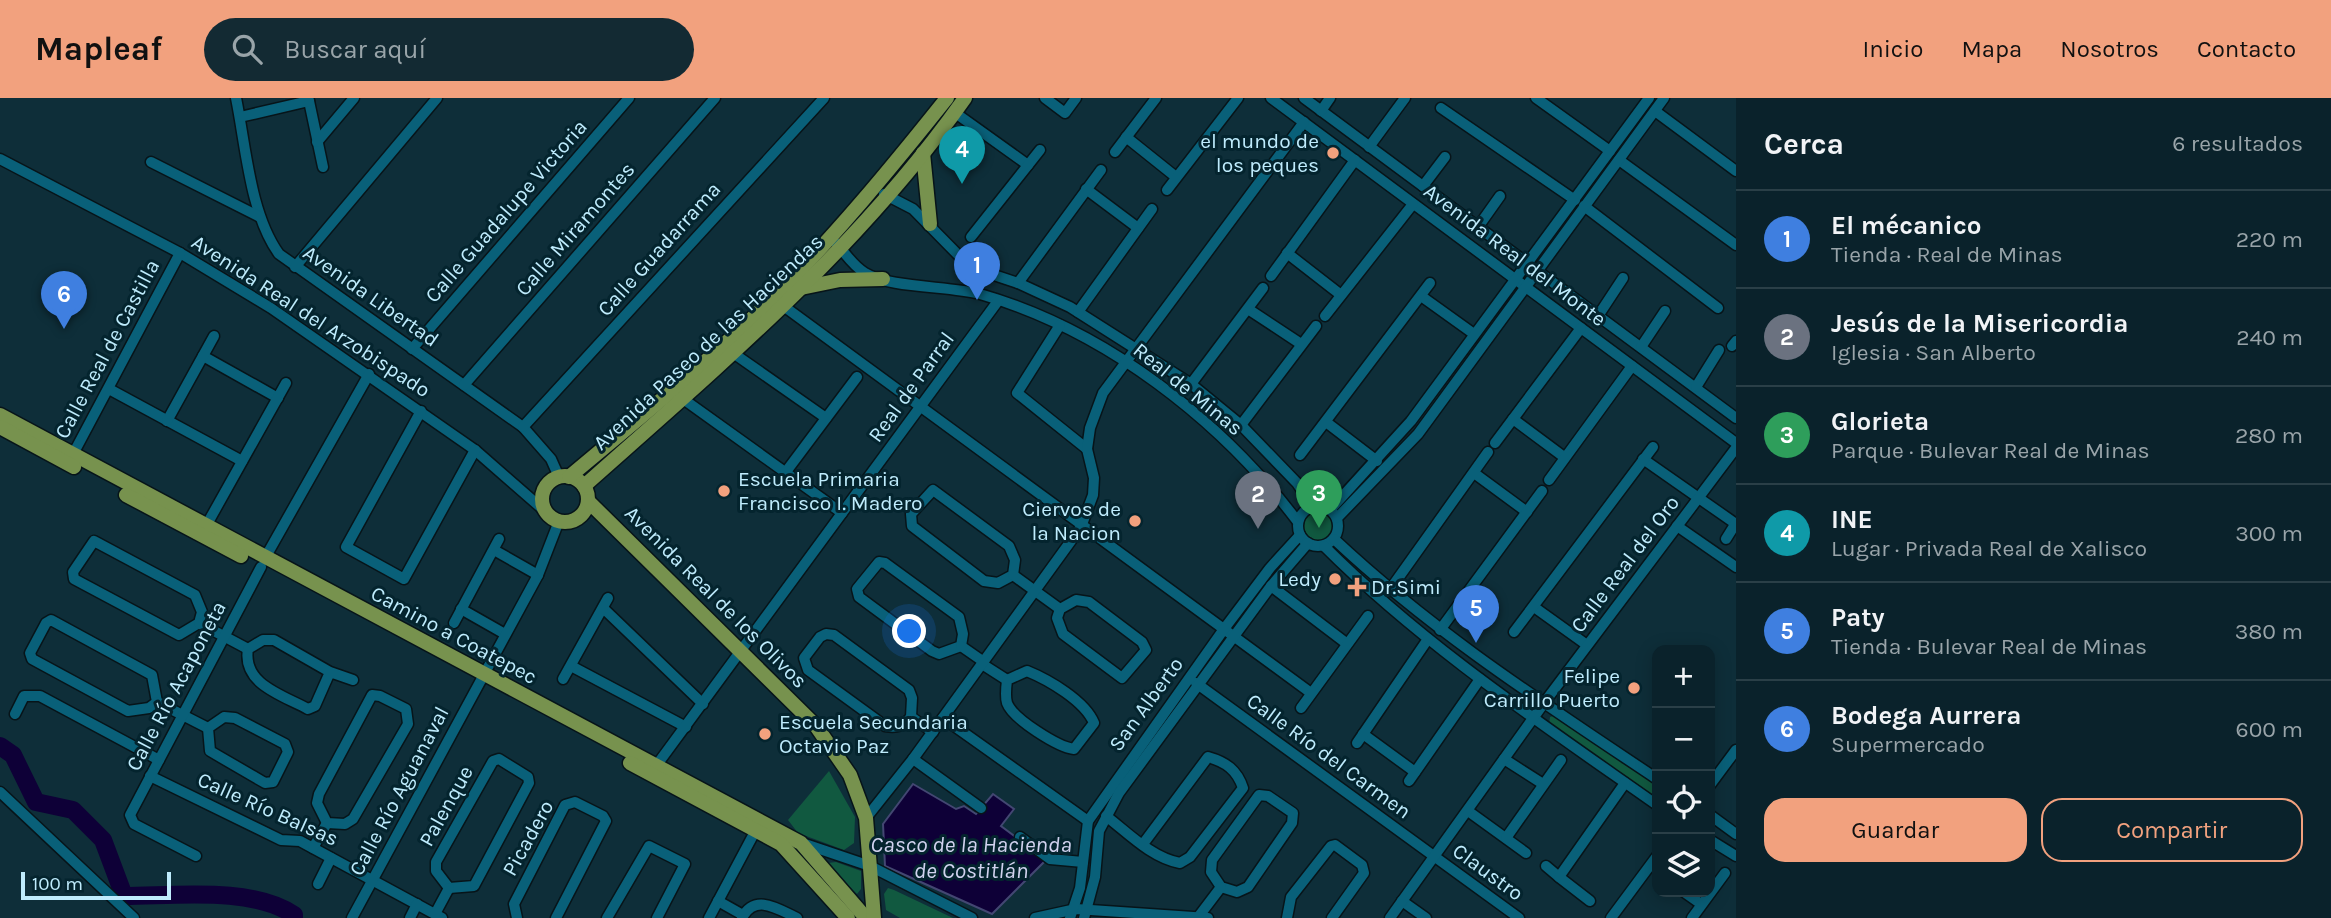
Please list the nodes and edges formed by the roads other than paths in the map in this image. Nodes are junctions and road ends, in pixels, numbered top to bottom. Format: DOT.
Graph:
graph roads {
  1 [pos="236,98"];
  2 [pos="354,98"];
  3 [pos="437,98"];
  4 [pos="629,98"];
  5 [pos="715,98"];
  6 [pos="824,98"];
  7 [pos="947,98"];
  8 [pos="965,98"];
  9 [pos="1045,98"];
  10 [pos="1076,98"];
  11 [pos="1156,98"];
  12 [pos="1238,98"];
  13 [pos="1271,98"];
  14 [pos="1304,98"];
  15 [pos="1330,98"];
  16 [pos="1405,98"];
  17 [pos="1536,98"];
  18 [pos="1664,98"];
  19 [pos="308,100"];
  20 [pos="1647,103"];
  21 [pos="1441,108"];
  22 [pos="1321,111"];
  23 [pos="954,112"];
  24 [pos="240,117"];
  25 [pos="1304,122"];
  26 [pos="1126,137"];
  27 [pos="317,142"];
  28 [pos="1369,147"];
  29 [pos="1040,150"];
  30 [pos="1610,151"];
  31 [pos="1115,152"];
  32 [pos="923,153"];
  33 [pos="1446,156"];
  34 [pos="0,159"];
  35 [pos="1355,160"];
  36 [pos="1619,160"];
  37 [pos="151,162"];
  38 [pos="1028,165"];
  39 [pos="323,167"];
  40 [pos="1101,170"];
  41 [pos="1736,172"];
  42 [pos="1177,177"];
  43 [pos="875,186"];
  44 [pos="1423,186"];
  45 [pos="1086,190"];
  46 [pos="1167,190"];
  47 [pos="1500,195"];
  48 [pos="886,197"];
  49 [pos="1580,203"];
  50 [pos="1413,204"];
  51 [pos="1152,209"];
  52 [pos="260,217"];
  53 [pos="930,224"];
  54 [pos="1478,227"];
  55 [pos="1138,228"];
  56 [pos="829,236"];
  57 [pos="971,237"];
  58 [pos="1736,245"];
  59 [pos="840,247"];
  60 [pos="180,253"];
  61 [pos="1287,253"];
  62 [pos="1526,263"];
  63 [pos="295,267"];
  64 [pos="1537,271"];
  65 [pos="1271,276"];
  66 [pos="1514,278"];
  67 [pos="1623,278"];
  68 [pos="883,279"];
  69 [pos="1017,283"];
  70 [pos="1430,284"];
  71 [pos="1526,286"];
  72 [pos="801,288"];
  73 [pos="1263,288"];
  74 [pos="1341,295"];
  75 [pos="1421,296"];
  76 [pos="998,301"];
  77 [pos="778,302"];
  78 [pos="1718,308"];
  79 [pos="1248,309"];
  80 [pos="1665,311"];
  81 [pos="1078,312"];
  82 [pos="1325,316"];
  83 [pos="1598,316"];
  84 [pos="1060,325"];
  85 [pos="1316,326"];
  86 [pos="1581,328"];
  87 [pos="1474,334"];
  88 [pos="215,335"];
  89 [pos="1301,344"];
  90 [pos="1136,347"];
  91 [pos="1641,347"];
  92 [pos="412,349"];
  93 [pos="1719,351"];
  94 [pos="733,353"];
  95 [pos="203,356"];
  96 [pos="1126,362"];
  97 [pos="1632,366"];
  98 [pos="369,374"];
  99 [pos="857,377"];
  100 [pos="286,383"];
  101 [pos="1191,384"];
  102 [pos="464,386"];
  103 [pos="1696,387"];
  104 [pos="109,389"];
  105 [pos="677,395"];
  106 [pos="278,398"];
  107 [pos="919,408"];
  108 [pos="421,411"];
  109 [pos="0,415"];
  110 [pos="826,418"];
  111 [pos="1736,418"];
  112 [pos="1513,419"];
  113 [pos="167,421"];
  114 [pos="1326,422"];
  115 [pos="1241,425"];
  116 [pos="0,427"];
  117 [pos="523,427"];
  118 [pos="1736,443"];
  119 [pos="1653,447"];
  120 [pos="1736,448"];
  121 [pos="1087,449"];
  122 [pos="475,450"];
  123 [pos="1300,455"];
  124 [pos="1564,457"];
  125 [pos="70,459"];
  126 [pos="1643,459"];
  127 [pos="242,461"];
  128 [pos="1377,461"];
  129 [pos="785,473"];
  130 [pos="1474,473"];
  131 [pos="564,477"];
  132 [pos="1549,480"];
  133 [pos="584,486"];
  134 [pos="1542,491"];
  135 [pos="1698,498"];
  136 [pos="588,501"];
  137 [pos="1313,507"];
  138 [pos="546,512"];
  139 [pos="1527,512"];
  140 [pos="842,513"];
  141 [pos="1333,514"];
  142 [pos="559,522"];
  143 [pos="1298,522"];
  144 [pos="1736,523"];
  145 [pos="206,526"];
  146 [pos="1677,526"];
  147 [pos="1082,527"];
  148 [pos="499,539"];
  149 [pos="1304,539"];
  150 [pos="1334,539"];
  151 [pos="1726,539"];
  152 [pos="1324,546"];
  153 [pos="494,550"];
  154 [pos="263,562"];
  155 [pos="1736,567"];
  156 [pos="538,575"];
  157 [pos="1013,575"];
  158 [pos="1271,586"];
  159 [pos="1035,591"];
  160 [pos="1389,591"];
  161 [pos="1534,607"];
  162 [pos="1060,608"];
  163 [pos="461,609"];
  164 [pos="1368,617"];
  165 [pos="454,622"];
  166 [pos="199,623"];
  167 [pos="1224,629"];
  168 [pos="1440,631"];
  169 [pos="1514,632"];
  170 [pos="505,634"];
  171 [pos="223,636"];
  172 [pos="1235,637"];
  173 [pos="1427,639"];
  174 [pos="1346,643"];
  175 [pos="1587,645"];
  176 [pos="961,646"];
  177 [pos="248,649"];
  178 [pos="741,651"];
  179 [pos="983,663"];
  180 [pos="571,666"];
  181 [pos="330,671"];
  182 [pos="1189,678"];
  183 [pos="481,679"];
  184 [pos="564,679"];
  185 [pos="1480,679"];
  186 [pos="353,680"];
  187 [pos="1007,680"];
  188 [pos="1200,686"];
  189 [pos="1311,693"];
  190 [pos="157,702"];
  191 [pos="1544,703"];
  192 [pos="703,704"];
  193 [pos="1301,708"];
  194 [pos="15,714"];
  195 [pos="182,714"];
  196 [pos="911,717"];
  197 [pos="1535,717"];
  198 [pos="943,718"];
  199 [pos="686,727"];
  200 [pos="208,728"];
  201 [pos="933,732"];
  202 [pos="1736,750"];
  203 [pos="914,759"];
  204 [pos="1504,759"];
  205 [pos="1560,760"];
  206 [pos="159,761"];
  207 [pos="656,766"];
  208 [pos="150,776"];
  209 [pos="1652,776"];
  210 [pos="1715,778"];
  211 [pos="1625,783"];
  212 [pos="1543,784"];
  213 [pos="0,792"];
  214 [pos="1652,802"];
  215 [pos="981,808"];
  216 [pos="1468,811"];
  217 [pos="1106,816"];
  218 [pos="866,818"];
  219 [pos="1715,819"];
  220 [pos="1088,821"];
  221 [pos="327,823"];
  222 [pos="758,826"];
  223 [pos="1736,834"];
  224 [pos="1020,837"];
  225 [pos="1506,838"];
  226 [pos="801,843"];
  227 [pos="1715,843"];
  228 [pos="781,844"];
  229 [pos="1143,844"];
  230 [pos="313,848"];
  231 [pos="1526,853"];
  232 [pos="195,856"];
  233 [pos="1435,856"];
  234 [pos="1736,856"];
  235 [pos="331,858"];
  236 [pos="1083,862"];
  237 [pos="870,866"];
  238 [pos="1546,866"];
  239 [pos="1652,870"];
  240 [pos="1725,873"];
  241 [pos="1559,877"];
  242 [pos="372,880"];
  243 [pos="317,884"];
  244 [pos="1221,887"];
  245 [pos="449,888"];
  246 [pos="1692,897"];
  247 [pos="718,901"];
  248 [pos="1402,901"];
  249 [pos="1590,901"];
  250 [pos="417,904"];
  251 [pos="1702,904"];
  252 [pos="1073,914"];
  253 [pos="1087,914"];
  254 [pos="438,916"];
  255 [pos="862,916"];
  256 [pos="742,917"];
  257 [pos="1203,917"];
  258 [pos="1612,917"];
  259 [pos="134,918"];
  260 [pos="352,918"];
  261 [pos="410,918"];
  262 [pos="517,918"];
  263 [pos="556,918"];
  264 [pos="607,918"];
  265 [pos="657,918"];
  266 [pos="709,918"];
  267 [pos="797,918"];
  268 [pos="972,918"];
  269 [pos="1035,918"];
  270 [pos="1287,918"];
  271 [pos="1332,918"];
  272 [pos="1390,918"];
  273 [pos="1426,918"];
  274 [pos="1519,918"];
  275 [pos="1692,918"];
  1 -- 24 [label="street, Avenida Libertad"];
  2 -- 27 [label="street"];
  3 -- 63 [label="street"];
  4 -- 92 [label="street, Calle Guadalupe Victoria"];
  5 -- 102 [label="street, Calle Miramontes"];
  6 -- 117 [label="street, Calle Guadarrama"];
  7 -- 43 [label="main road, Avenida Paseo de las Haciendas"];
  8 -- 23 [label="main road, Avenida Paseo de las Haciendas"];
  9 -- 10 [label="street"];
  11 -- 26 [label="street"];
  12 -- 42 [label="street"];
  13 -- 25 [label="street, Avenida Real del Monte"];
  14 -- 22 [label="street, Avenida Real del Monte"];
  15 -- 22 [label="street"];
  16 -- 28 [label="street"];
  17 -- 30 [label="street"];
  18 -- 20 [label="street"];
  19 -- 24 [label="street"];
  19 -- 27 [label="street"];
  20 -- 30 [label="street"];
  20 -- 36 [label="street"];
  20 -- 41 [label="street"];
  21 -- 49 [label="street"];
  22 -- 28 [label="street, Avenida Real del Monte"];
  23 -- 32 [label="main road, Avenida Paseo de las Haciendas"];
  23 -- 38 [label="street"];
  24 -- 52 [label="street, Avenida Libertad"];
  25 -- 35 [label="street, Avenida Real del Monte"];
  25 -- 90 [label="street"];
  26 -- 31 [label="street"];
  26 -- 42 [label="street"];
  27 -- 39 [label="street"];
  28 -- 44 [label="street, Avenida Real del Monte"];
  29 -- 38 [label="street"];
  30 -- 49 [label="street"];
  32 -- 48 [label="main road, Avenida Paseo de las Haciendas"];
  32 -- 53 [label="main road"];
  33 -- 44 [label="street"];
  34 -- 60 [label="street, Avenida Real del Arzobispado"];
  35 -- 50 [label="street, Avenida Real del Monte"];
  35 -- 61 [label="street"];
  36 -- 49 [label="street"];
  36 -- 58 [label="street"];
  37 -- 52 [label="street"];
  38 -- 57 [label="street"];
  40 -- 45 [label="street"];
  42 -- 46 [label="street"];
  43 -- 48 [label="street, Real de Minas"];
  43 -- 56 [label="main road, Avenida Paseo de las Haciendas"];
  44 -- 54 [label="street, Avenida Real del Monte"];
  45 -- 55 [label="street"];
  45 -- 69 [label="street"];
  47 -- 54 [label="street"];
  48 -- 53 [label="street, Real de Minas"];
  48 -- 59 [label="main road, Avenida Paseo de las Haciendas"];
  49 -- 62 [label="street"];
  49 -- 64 [label="street"];
  49 -- 78 [label="street"];
  50 -- 66 [label="street, Avenida Real del Monte"];
  50 -- 74 [label="street"];
  51 -- 55 [label="street"];
  52 -- 63 [label="street, Avenida Libertad"];
  53 -- 69 [label="street, Real de Minas"];
  54 -- 62 [label="street, Avenida Real del Monte"];
  55 -- 81 [label="street"];
  56 -- 59 [label="street, Real de Minas"];
  56 -- 77 [label="main road, Avenida Paseo de las Haciendas"];
  59 -- 68 [label="street, Real de Minas"];
  59 -- 72 [label="main road, Avenida Paseo de las Haciendas"];
  60 -- 98 [label="street, Avenida Real del Arzobispado"];
  60 -- 104 [label="street, Calle Real de Castilla"];
  61 -- 65 [label="street"];
  61 -- 74 [label="street"];
  62 -- 64 [label="street, Avenida Real del Monte"];
  62 -- 66 [label="street"];
  63 -- 92 [label="street, Avenida Libertad"];
  64 -- 71 [label="street"];
  64 -- 83 [label="street, Avenida Real del Monte"];
  66 -- 71 [label="street, Avenida Real del Monte"];
  66 -- 87 [label="street"];
  67 -- 83 [label="street"];
  68 -- 72 [label="main road"];
  68 -- 76 [label="street, Real de Minas"];
  69 -- 81 [label="street, Real de Minas"];
  70 -- 75 [label="street"];
  71 -- 86 [label="street, Avenida Real del Monte"];
  71 -- 141 [label="street"];
  72 -- 77 [label="main road, Avenida Paseo de las Haciendas"];
  73 -- 79 [label="street"];
  74 -- 82 [label="street"];
  75 -- 87 [label="street"];
  75 -- 114 [label="street"];
  76 -- 84 [label="street, Real de Minas"];
  76 -- 107 [label="street, Real de Parral"];
  77 -- 94 [label="main road, Avenida Paseo de las Haciendas"];
  77 -- 105 [label="main road, Avenida Paseo de las Haciendas"];
  77 -- 107 [label="street"];
  79 -- 89 [label="street"];
  79 -- 101 [label="street"];
  80 -- 91 [label="street"];
  81 -- 90 [label="street, Real de Minas"];
  83 -- 91 [label="street, Avenida Real del Monte"];
  84 -- 96 [label="street, Real de Minas"];
  84 -- 121 [label="street"];
  85 -- 89 [label="street"];
  86 -- 97 [label="street, Avenida Real del Monte"];
  86 -- 112 [label="street"];
  87 -- 128 [label="street"];
  88 -- 95 [label="street"];
  89 -- 115 [label="street"];
  90 -- 96 [label="street"];
  90 -- 101 [label="street, Real de Minas"];
  91 -- 103 [label="street, Avenida Real del Monte"];
  92 -- 102 [label="street, Avenida Libertad"];
  93 -- 103 [label="street"];
  94 -- 105 [label="main road, Avenida Paseo de las Haciendas"];
  94 -- 110 [label="street"];
  95 -- 106 [label="street"];
  95 -- 113 [label="street"];
  96 -- 121 [label="street"];
  96 -- 143 [label="street, Real de Minas"];
  97 -- 118 [label="street, Avenida Real del Monte"];
  97 -- 124 [label="street"];
  98 -- 108 [label="street, Avenida Real del Arzobispado"];
  98 -- 154 [label="street, Calle Río Acaponeta"];
  99 -- 110 [label="street"];
  100 -- 106 [label="street"];
  101 -- 115 [label="street, Real de Minas"];
  102 -- 117 [label="street, Avenida Libertad"];
  103 -- 111 [label="street, Avenida Real del Monte"];
  104 -- 113 [label="street"];
  104 -- 125 [label="street, Calle Real de Castilla"];
  105 -- 129 [label="street"];
  105 -- 131 [label="main road, Avenida Paseo de las Haciendas"];
  105 -- 133 [label="main road, Avenida Paseo de las Haciendas"];
  106 -- 127 [label="street"];
  107 -- 140 [label="street, Real de Parral"];
  107 -- 147 [label="street"];
  108 -- 122 [label="street, Avenida Real del Arzobispado"];
  108 -- 122 [label="street"];
  109 -- 125 [label="main road, Camino a Coatepec"];
  110 -- 129 [label="street"];
  112 -- 124 [label="street"];
  112 -- 130 [label="street"];
  113 -- 127 [label="street"];
  114 -- 123 [label="street"];
  114 -- 128 [label="street"];
  115 -- 137 [label="street, Real de Minas"];
  116 -- 125 [label="main road, Camino a Coatepec"];
  117 -- 131 [label="street, Avenida Libertad"];
  119 -- 126 [label="street"];
  120 -- 135 [label="street, Calle Real del Oro"];
  121 -- 147 [label="street"];
  122 -- 138 [label="street, Avenida Real del Arzobispado"];
  124 -- 132 [label="street"];
  125 -- 145 [label="main road, Camino a Coatepec"];
  125 -- 154 [label="main road, Camino a Coatepec"];
  126 -- 135 [label="street"];
  126 -- 161 [label="street"];
  127 -- 145 [label="street"];
  128 -- 141 [label="street"];
  129 -- 140 [label="street"];
  130 -- 139 [label="street"];
  130 -- 160 [label="street"];
  131 -- 133 [label="main road"];
  131 -- 138 [label="main road"];
  133 -- 136 [label="main road"];
  134 -- 139 [label="street"];
  135 -- 144 [label="street"];
  135 -- 146 [label="street, Calle Real del Oro"];
  136 -- 142 [label="main road"];
  136 -- 178 [label="main road, Avenida Real de los Olivos"];
  137 -- 141 [label="street"];
  137 -- 143 [label="street"];
  138 -- 142 [label="main road"];
  139 -- 168 [label="street"];
  140 -- 178 [label="street, Real de Parral"];
  141 -- 150 [label="street"];
  142 -- 156 [label="street, Calle Río Aguanaval"];
  143 -- 149 [label="street"];
  144 -- 151 [label="street"];
  145 -- 154 [label="main road, Camino a Coatepec"];
  146 -- 155 [label="street"];
  146 -- 175 [label="street, Calle Real del Oro"];
  147 -- 159 [label="street"];
  147 -- 167 [label="street"];
  148 -- 153 [label="street"];
  149 -- 152 [label="street"];
  149 -- 158 [label="street, San Alberto"];
  149 -- 167 [label="street, San Alberto"];
  150 -- 152 [label="street"];
  150 -- 160 [label="street"];
  152 -- 173 [label="street"];
  153 -- 156 [label="street"];
  153 -- 163 [label="street"];
  154 -- 171 [label="street, Calle Río Acaponeta"];
  154 -- 183 [label="main road, Camino a Coatepec"];
  156 -- 170 [label="street, Calle Río Aguanaval"];
  157 -- 157 [label="street"];
  157 -- 159 [label="street"];
  158 -- 172 [label="street, San Alberto"];
  158 -- 174 [label="street"];
  159 -- 162 [label="street"];
  159 -- 179 [label="street"];
  160 -- 168 [label="street"];
  161 -- 169 [label="street"];
  161 -- 175 [label="street"];
  162 -- 162 [label="street"];
  163 -- 165 [label="street"];
  163 -- 170 [label="street"];
  164 -- 174 [label="street"];
  166 -- 166 [label="street"];
  166 -- 171 [label="street"];
  167 -- 172 [label="street"];
  167 -- 182 [label="street, San Alberto"];
  168 -- 191 [label="street"];
  170 -- 183 [label="street, Calle Río Aguanaval"];
  171 -- 177 [label="street"];
  171 -- 195 [label="street, Calle Río Acaponeta"];
  172 -- 188 [label="street, San Alberto"];
  172 -- 189 [label="street"];
  173 -- 185 [label="street"];
  173 -- 185 [label="street"];
  174 -- 189 [label="street"];
  175 -- 191 [label="street, Calle Real del Oro"];
  176 -- 176 [label="street"];
  176 -- 179 [label="street"];
  177 -- 181 [label="street"];
  177 -- 181 [label="street"];
  178 -- 192 [label="street, Real de Parral"];
  178 -- 218 [label="main road, Avenida Real de los Olivos"];
  179 -- 187 [label="street"];
  179 -- 198 [label="street"];
  180 -- 184 [label="street"];
  180 -- 192 [label="street"];
  180 -- 199 [label="street"];
  181 -- 186 [label="street"];
  182 -- 188 [label="street, Calle Río del Carmen"];
  182 -- 220 [label="street, San Alberto"];
  183 -- 207 [label="main road, Camino a Coatepec"];
  183 -- 222 [label="main road, Camino a Coatepec"];
  183 -- 242 [label="street, Calle Río Aguanaval"];
  185 -- 197 [label="street"];
  187 -- 187 [label="street"];
  188 -- 217 [label="street, San Alberto"];
  188 -- 233 [label="street, Calle Río del Carmen"];
  189 -- 193 [label="street"];
  190 -- 190 [label="street"];
  190 -- 195 [label="street"];
  191 -- 197 [label="street, Calle Real del Oro"];
  191 -- 209 [label="street"];
  192 -- 199 [label="street, Real de Parral"];
  194 -- 206 [label="street"];
  195 -- 200 [label="street"];
  195 -- 206 [label="street, Calle Río Acaponeta"];
  196 -- 196 [label="street"];
  196 -- 201 [label="street"];
  197 -- 204 [label="street, Calle Real del Oro"];
  197 -- 211 [label="street"];
  198 -- 201 [label="street"];
  198 -- 220 [label="street"];
  199 -- 207 [label="street, Real de Parral"];
  200 -- 200 [label="street"];
  201 -- 203 [label="street"];
  202 -- 210 [label="street"];
  203 -- 215 [label="street"];
  203 -- 218 [label="street"];
  204 -- 212 [label="street"];
  204 -- 216 [label="street, Calle Real del Oro"];
  205 -- 212 [label="street"];
  206 -- 208 [label="street, Calle Río Acaponeta"];
  207 -- 222 [label="main road, Camino a Coatepec"];
  208 -- 230 [label="street, Calle Río Balsas"];
  208 -- 232 [label="street, Calle Río Acaponeta"];
  211 -- 214 [label="street"];
  211 -- 241 [label="street"];
  212 -- 225 [label="street"];
  213 -- 259 [label="street"];
  216 -- 225 [label="street"];
  216 -- 233 [label="street, Calle Real del Oro"];
  217 -- 229 [label="street"];
  217 -- 253 [label="street, San Alberto"];
  218 -- 237 [label="main road, Avenida Real de los Olivos"];
  219 -- 223 [label="street"];
  220 -- 236 [label="street, San Alberto"];
  221 -- 221 [label="street"];
  221 -- 230 [label="street"];
  222 -- 226 [label="main road, Camino a Coatepec"];
  222 -- 228 [label="main road, Camino a Coatepec"];
  222 -- 247 [label="street"];
  224 -- 236 [label="street"];
  225 -- 231 [label="street"];
  226 -- 228 [label="street"];
  226 -- 237 [label="street"];
  226 -- 255 [label="main road, Camino a Coatepec"];
  227 -- 234 [label="street"];
  228 -- 255 [label="main road, Camino a Coatepec"];
  229 -- 229 [label="street"];
  230 -- 235 [label="street, Calle Río Balsas"];
  233 -- 248 [label="street, Calle Real del Oro"];
  233 -- 274 [label="street, Claustro"];
  235 -- 242 [label="street, Calle Río Balsas"];
  235 -- 243 [label="street, Calle Río Aguanaval"];
  236 -- 252 [label="street, San Alberto"];
  237 -- 255 [label="main road, Avenida Real de los Olivos"];
  237 -- 268 [label="street"];
  238 -- 241 [label="street"];
  239 -- 258 [label="street"];
  240 -- 251 [label="street"];
  241 -- 249 [label="street"];
  242 -- 250 [label="street, Calle Río Balsas"];
  242 -- 260 [label="street, Calle Río Aguanaval"];
  244 -- 244 [label="street"];
  244 -- 257 [label="street"];
  245 -- 245 [label="street, Palenque"];
  245 -- 254 [label="street"];
  246 -- 251 [label="street"];
  247 -- 256 [label="street"];
  247 -- 266 [label="street"];
  248 -- 272 [label="street, Calle Real del Oro"];
  248 -- 273 [label="street"];
  250 -- 254 [label="street, Calle Río Balsas"];
  250 -- 261 [label="street"];
  251 -- 275 [label="street"];
  252 -- 253 [label="street"];
  252 -- 269 [label="street"];
  253 -- 257 [label="street"];
  256 -- 267 [label="street"];
  262 -- 263 [label="street, Picadero"];
  264 -- 265 [label="street"];
  270 -- 271 [label="street"];
}
